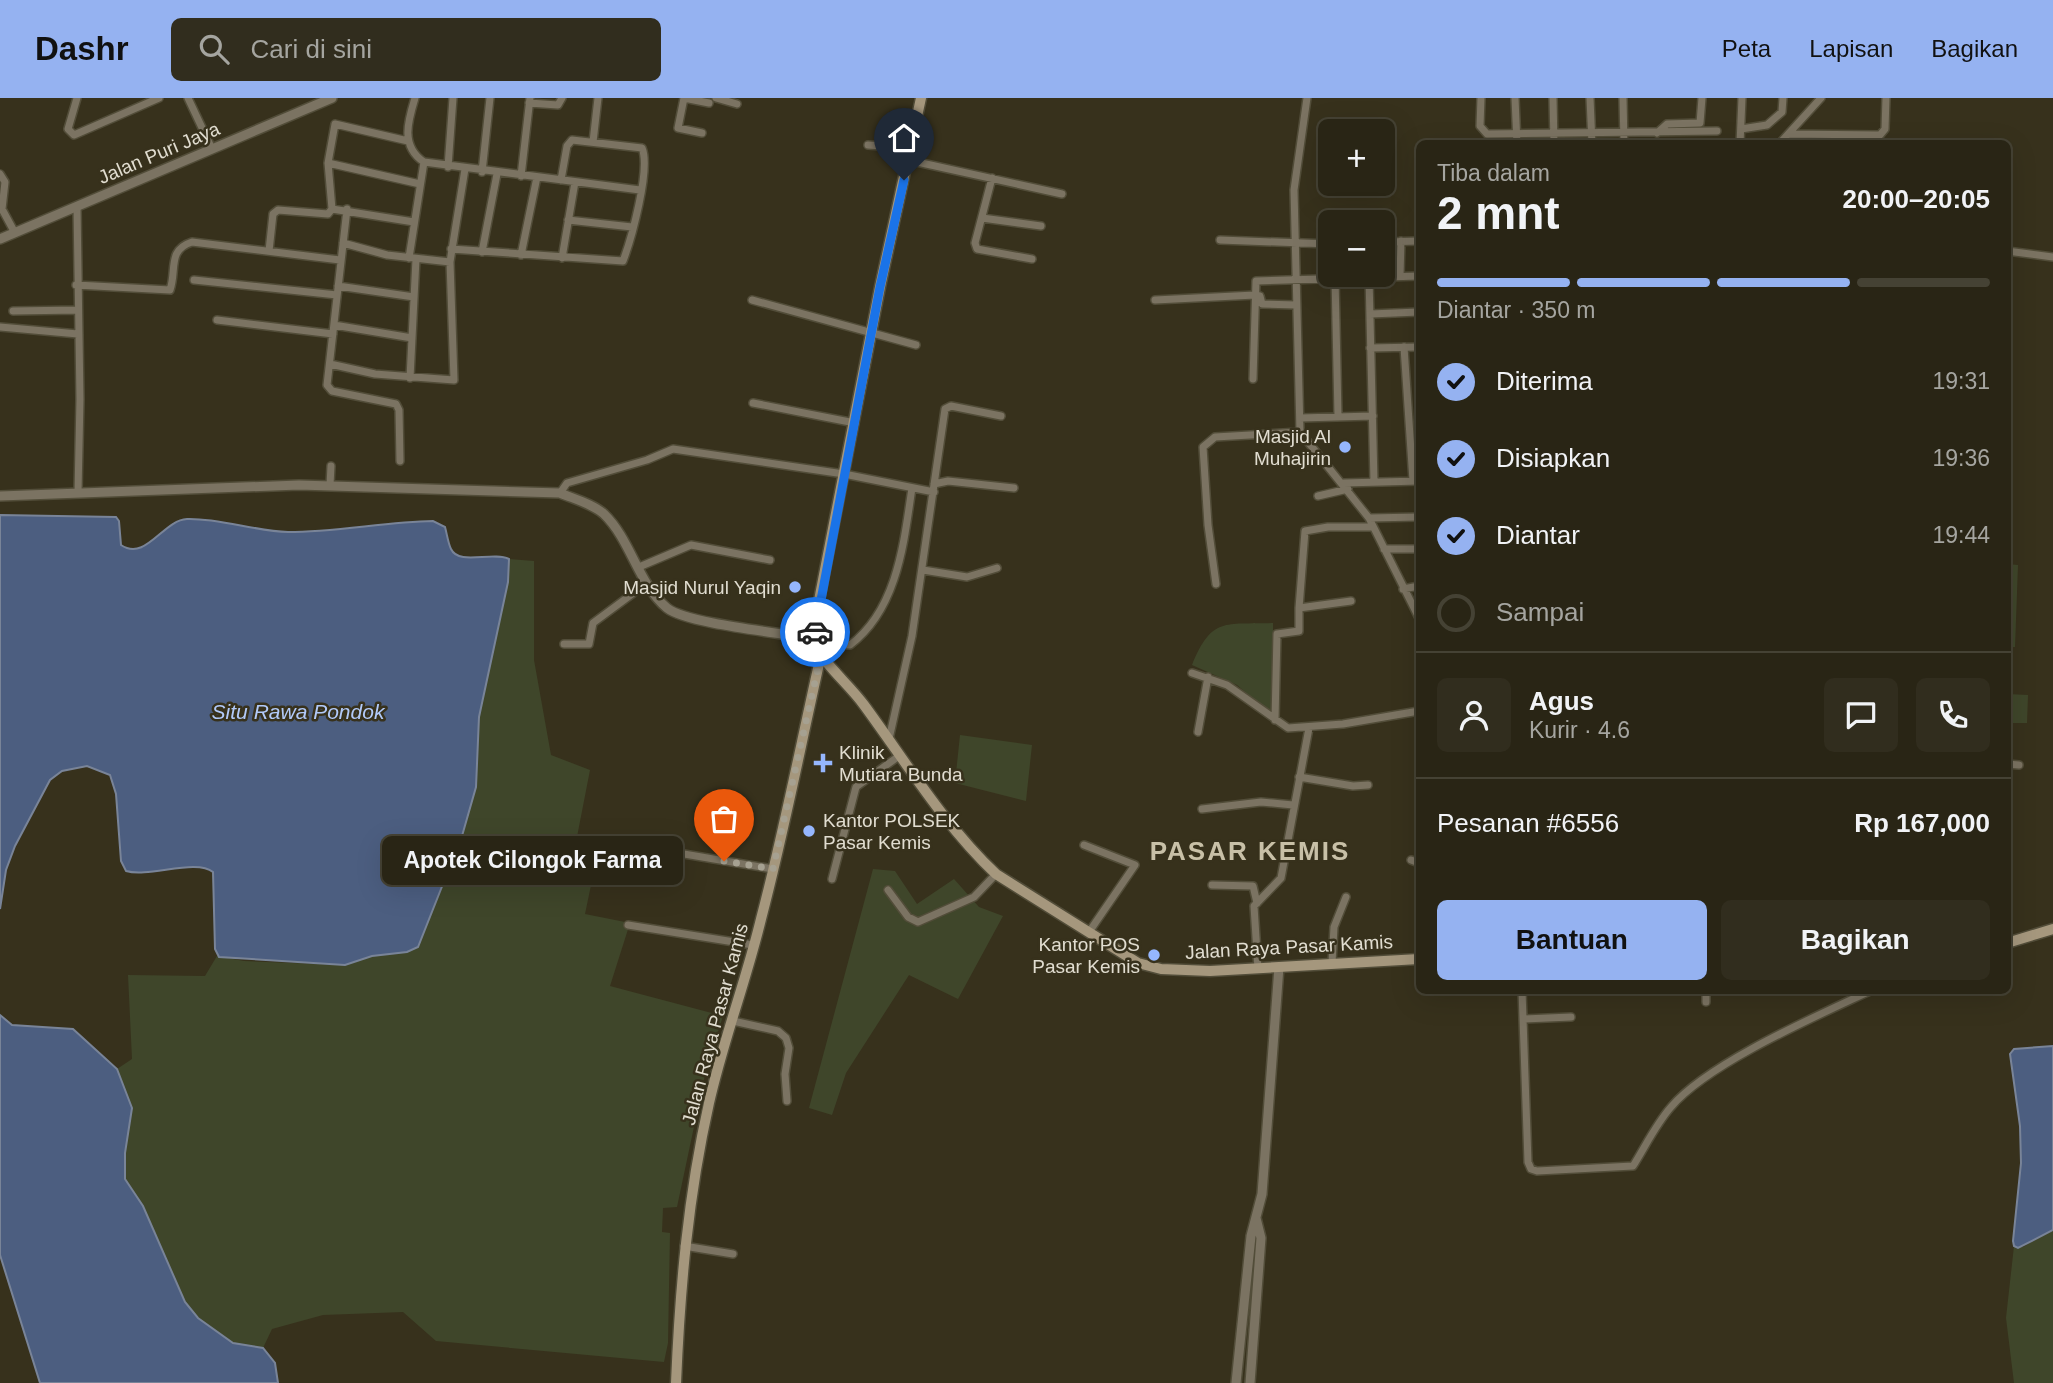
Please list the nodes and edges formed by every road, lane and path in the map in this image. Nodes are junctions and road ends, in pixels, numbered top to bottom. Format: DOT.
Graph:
graph roads {
  1 [pos="77,98"];
  2 [pos="159,98"];
  3 [pos="188,98"];
  4 [pos="332,98"];
  5 [pos="415,98"];
  6 [pos="453,98"];
  7 [pos="490,98"];
  8 [pos="562,98"];
  9 [pos="598,98"];
  10 [pos="716,98"];
  11 [pos="921,98"];
  12 [pos="1307,98"];
  13 [pos="1481,98"];
  14 [pos="1515,98"];
  15 [pos="1553,98"];
  16 [pos="1590,98"];
  17 [pos="1623,98"];
  18 [pos="1702,98"];
  19 [pos="1742,98"];
  20 [pos="1783,98"];
  21 [pos="1821,98"];
  22 [pos="1886,98"];
  23 [pos="530,100"];
  24 [pos="709,103"];
  25 [pos="737,104"];
  26 [pos="1741,129"];
  27 [pos="1717,131"];
  28 [pos="702,133"];
  29 [pos="1657,133"];
  30 [pos="1517,134"];
  31 [pos="1554,134"];
  32 [pos="1591,134"];
  33 [pos="1624,134"];
  34 [pos="1789,134"];
  35 [pos="1517,140"];
  36 [pos="1554,140"];
  37 [pos="1591,140"];
  38 [pos="1624,140"];
  39 [pos="1740,140"];
  40 [pos="1783,140"];
  41 [pos="408,141"];
  42 [pos="593,142"];
  43 [pos="868,145"];
  44 [pos="910,148"];
  45 [pos="212,149"];
  46 [pos="908,160"];
  47 [pos="424,162"];
  48 [pos="328,163"];
  49 [pos="447,167"];
  50 [pos="465,169"];
  51 [pos="482,172"];
  52 [pos="498,174"];
  53 [pos="2,175"];
  54 [pos="521,176"];
  55 [pos="537,177"];
  56 [pos="992,178"];
  57 [pos="561,180"];
  58 [pos="575,182"];
  59 [pos="420,184"];
  60 [pos="640,190"];
  61 [pos="1062,194"];
  62 [pos="77,207"];
  63 [pos="2,209"];
  64 [pos="332,209"];
  65 [pos="347,209"];
  66 [pos="982,218"];
  67 [pos="568,220"];
  68 [pos="414,222"];
  69 [pos="1041,226"];
  70 [pos="632,227"];
  71 [pos="15,233"];
  72 [pos="0,239"];
  73 [pos="1220,240"];
  74 [pos="1395,241"];
  75 [pos="1401,241"];
  76 [pos="1416,241"];
  77 [pos="343,243"];
  78 [pos="1318,244"];
  79 [pos="1293,245"];
  80 [pos="451,250"];
  81 [pos="269,251"];
  82 [pos="482,252"];
  83 [pos="2011,252"];
  84 [pos="521,255"];
  85 [pos="2053,257"];
  86 [pos="562,258"];
  87 [pos="412,259"];
  88 [pos="1031,259"];
  89 [pos="340,260"];
  90 [pos="450,262"];
  91 [pos="1395,276"];
  92 [pos="1400,276"];
  93 [pos="1416,276"];
  94 [pos="1318,278"];
  95 [pos="1295,279"];
  96 [pos="194,280"];
  97 [pos="76,285"];
  98 [pos="338,286"];
  99 [pos="1335,287"];
  100 [pos="1369,287"];
  101 [pos="337,295"];
  102 [pos="1255,295"];
  103 [pos="414,297"];
  104 [pos="752,300"];
  105 [pos="1155,300"];
  106 [pos="1296,305"];
  107 [pos="78,310"];
  108 [pos="13,311"];
  109 [pos="1416,312"];
  110 [pos="1370,314"];
  111 [pos="217,320"];
  112 [pos="334,325"];
  113 [pos="0,327"];
  114 [pos="78,334"];
  115 [pos="333,334"];
  116 [pos="871,334"];
  117 [pos="412,338"];
  118 [pos="916,345"];
  119 [pos="1405,347"];
  120 [pos="1416,347"];
  121 [pos="1370,348"];
  122 [pos="330,364"];
  123 [pos="411,378"];
  124 [pos="1253,379"];
  125 [pos="753,403"];
  126 [pos="1001,416"];
  127 [pos="1338,416"];
  128 [pos="1373,416"];
  129 [pos="1300,418"];
  130 [pos="855,423"];
  131 [pos="1300,432"];
  132 [pos="401,461"];
  133 [pos="331,466"];
  134 [pos="844,474"];
  135 [pos="1416,481"];
  136 [pos="1374,482"];
  137 [pos="330,485"];
  138 [pos="1346,486"];
  139 [pos="912,488"];
  140 [pos="934,488"];
  141 [pos="1014,488"];
  142 [pos="78,492"];
  143 [pos="560,494"];
  144 [pos="0,496"];
  145 [pos="1318,496"];
  146 [pos="1416,517"];
  147 [pos="1370,522"];
  148 [pos="1416,548"];
  149 [pos="1384,549"];
  150 [pos="770,560"];
  151 [pos="639,567"];
  152 [pos="997,568"];
  153 [pos="923,570"];
  154 [pos="647,583"];
  155 [pos="1216,584"];
  156 [pos="1416,587"];
  157 [pos="1403,589"];
  158 [pos="1351,601"];
  159 [pos="1299,608"];
  160 [pos="1416,613"];
  161 [pos="815,641"];
  162 [pos="564,643"];
  163 [pos="821,655"];
  164 [pos="1192,673"];
  165 [pos="1208,677"];
  166 [pos="1416,711"];
  167 [pos="1275,720"];
  168 [pos="1309,727"];
  169 [pos="1198,733"];
  170 [pos="889,739"];
  171 [pos="899,756"];
  172 [pos="2011,764"];
  173 [pos="2019,765"];
  174 [pos="1299,777"];
  175 [pos="1368,785"];
  176 [pos="1293,805"];
  177 [pos="1202,809"];
  178 [pos="601,841"];
  179 [pos="1084,845"];
  180 [pos="1410,860"];
  181 [pos="1416,862"];
  182 [pos="773,869"];
  183 [pos="996,874"];
  184 [pos="832,879"];
  185 [pos="1212,885"];
  186 [pos="887,890"];
  187 [pos="1346,897"];
  188 [pos="1257,903"];
  189 [pos="628,925"];
  190 [pos="2053,929"];
  191 [pos="1088,932"];
  192 [pos="2011,942"];
  193 [pos="754,945"];
  194 [pos="1416,959"];
  195 [pos="1332,963"];
  196 [pos="1279,967"];
  197 [pos="1258,969"];
  198 [pos="1522,994"];
  199 [pos="1706,994"];
  200 [pos="1864,994"];
  201 [pos="1706,1002"];
  202 [pos="1571,1017"];
  203 [pos="1523,1018"];
  204 [pos="733,1021"];
  205 [pos="787,1101"];
  206 [pos="1255,1213"];
  207 [pos="683,1245"];
  208 [pos="733,1254"];
  209 [pos="676,1383"];
  210 [pos="1236,1383"];
  211 [pos="1250,1383"];
  1 -- 2 [label="street"];
  3 -- 45 [label="street"];
  4 -- 45 [label="street, Jalan Puri Jaya"];
  5 -- 41 [label="street"];
  6 -- 49 [label="street"];
  7 -- 51 [label="street"];
  8 -- 23 [label="street"];
  9 -- 42 [label="street"];
  10 -- 25 [label="street"];
  11 -- 44 [label="main road"];
  12 -- 79 [label="street"];
  13 -- 30 [label="street"];
  14 -- 30 [label="street"];
  15 -- 31 [label="street"];
  16 -- 32 [label="street"];
  17 -- 33 [label="street"];
  18 -- 29 [label="street"];
  19 -- 26 [label="street"];
  20 -- 26 [label="street"];
  21 -- 34 [label="street"];
  22 -- 34 [label="street"];
  23 -- 54 [label="street"];
  24 -- 28 [label="street"];
  26 -- 39 [label="street"];
  27 -- 29 [label="street"];
  29 -- 33 [label="street"];
  30 -- 31 [label="street"];
  30 -- 35 [label="street"];
  31 -- 32 [label="street"];
  31 -- 36 [label="street"];
  32 -- 33 [label="street"];
  32 -- 37 [label="street"];
  33 -- 38 [label="street"];
  34 -- 40 [label="street"];
  41 -- 47 [label="street"];
  41 -- 48 [label="street"];
  42 -- 57 [label="street"];
  42 -- 60 [label="street"];
  43 -- 44 [label="street"];
  44 -- 46 [label="main road"];
  45 -- 62 [label="street, Jalan Puri Jaya"];
  46 -- 56 [label="street"];
  46 -- 116 [label="main road"];
  47 -- 49 [label="street"];
  47 -- 59 [label="street"];
  48 -- 59 [label="street"];
  48 -- 64 [label="street"];
  49 -- 50 [label="street"];
  50 -- 51 [label="street"];
  50 -- 80 [label="street"];
  51 -- 52 [label="street"];
  52 -- 54 [label="street"];
  52 -- 82 [label="street"];
  53 -- 63 [label="street"];
  54 -- 55 [label="street"];
  55 -- 57 [label="street"];
  55 -- 84 [label="street"];
  56 -- 61 [label="street"];
  56 -- 66 [label="street"];
  57 -- 58 [label="street"];
  58 -- 60 [label="street"];
  58 -- 67 [label="street"];
  59 -- 68 [label="street"];
  60 -- 70 [label="street"];
  62 -- 71 [label="street, Jalan Puri Jaya"];
  62 -- 97 [label="street"];
  63 -- 71 [label="street"];
  64 -- 65 [label="street"];
  64 -- 81 [label="street"];
  65 -- 68 [label="street"];
  65 -- 77 [label="street"];
  66 -- 69 [label="street"];
  66 -- 88 [label="street"];
  67 -- 70 [label="street"];
  67 -- 86 [label="street"];
  68 -- 87 [label="street"];
  70 -- 86 [label="street"];
  71 -- 72 [label="street, Jalan Puri Jaya"];
  73 -- 79 [label="street"];
  74 -- 75 [label="street"];
  75 -- 76 [label="street"];
  75 -- 92 [label="street"];
  77 -- 87 [label="street"];
  77 -- 89 [label="street"];
  78 -- 79 [label="street"];
  79 -- 95 [label="street"];
  80 -- 82 [label="street"];
  80 -- 90 [label="street"];
  81 -- 89 [label="street"];
  81 -- 97 [label="street"];
  82 -- 84 [label="street"];
  83 -- 85 [label="street"];
  84 -- 86 [label="street"];
  87 -- 90 [label="street"];
  87 -- 103 [label="street"];
  89 -- 98 [label="street"];
  90 -- 123 [label="street"];
  91 -- 92 [label="street"];
  92 -- 93 [label="street"];
  94 -- 95 [label="street"];
  95 -- 102 [label="street"];
  95 -- 106 [label="street"];
  96 -- 101 [label="street"];
  97 -- 107 [label="street"];
  98 -- 101 [label="street"];
  98 -- 103 [label="street"];
  99 -- 127 [label="street"];
  100 -- 110 [label="street"];
  101 -- 112 [label="street"];
  102 -- 105 [label="street"];
  102 -- 106 [label="street"];
  102 -- 124 [label="street"];
  103 -- 117 [label="street"];
  104 -- 116 [label="street"];
  106 -- 129 [label="street"];
  107 -- 108 [label="street"];
  107 -- 114 [label="street"];
  109 -- 110 [label="street"];
  110 -- 121 [label="street"];
  111 -- 115 [label="street"];
  112 -- 115 [label="street"];
  112 -- 117 [label="street"];
  113 -- 114 [label="street"];
  114 -- 142 [label="street"];
  115 -- 122 [label="street"];
  116 -- 118 [label="street"];
  116 -- 130 [label="main road"];
  117 -- 123 [label="street"];
  119 -- 120 [label="street"];
  119 -- 121 [label="street"];
  119 -- 135 [label="street"];
  121 -- 128 [label="street"];
  122 -- 123 [label="street"];
  122 -- 132 [label="street"];
  125 -- 130 [label="street"];
  126 -- 140 [label="street"];
  127 -- 128 [label="street"];
  127 -- 129 [label="street"];
  128 -- 136 [label="street"];
  129 -- 131 [label="street"];
  130 -- 134 [label="main road"];
  131 -- 138 [label="street"];
  131 -- 155 [label="street"];
  133 -- 137 [label="street"];
  134 -- 139 [label="street"];
  134 -- 143 [label="street"];
  134 -- 161 [label="main road"];
  135 -- 136 [label="street"];
  136 -- 138 [label="street"];
  137 -- 142 [label="street"];
  137 -- 143 [label="street"];
  138 -- 145 [label="street"];
  138 -- 147 [label="street"];
  139 -- 140 [label="street"];
  139 -- 161 [label="street"];
  140 -- 141 [label="street"];
  140 -- 153 [label="street"];
  142 -- 144 [label="street"];
  143 -- 151 [label="street"];
  146 -- 147 [label="street"];
  147 -- 149 [label="street"];
  147 -- 159 [label="street"];
  148 -- 149 [label="street"];
  149 -- 157 [label="street"];
  150 -- 151 [label="street"];
  151 -- 154 [label="street"];
  152 -- 153 [label="street"];
  153 -- 170 [label="street"];
  154 -- 161 [label="street"];
  154 -- 162 [label="street"];
  156 -- 157 [label="street"];
  157 -- 160 [label="street"];
  158 -- 159 [label="street"];
  159 -- 167 [label="street"];
  161 -- 163 [label="main road"];
  163 -- 170 [label="main road, Jalan Raya Pasar Kamis"];
  163 -- 182 [label="main road, Jalan Raya Pasar Kamis"];
  164 -- 165 [label="street"];
  165 -- 167 [label="street"];
  165 -- 169 [label="street"];
  166 -- 168 [label="street"];
  167 -- 168 [label="street"];
  168 -- 174 [label="street"];
  170 -- 171 [label="main road, Jalan Raya Pasar Kamis"];
  171 -- 183 [label="main road, Jalan Raya Pasar Kamis"];
  171 -- 184 [label="street"];
  172 -- 173 [label="street"];
  174 -- 175 [label="street"];
  174 -- 176 [label="street"];
  176 -- 177 [label="street"];
  176 -- 188 [label="street"];
  178 -- 182 [label="street"];
  179 -- 191 [label="street"];
  180 -- 181 [label="street"];
  182 -- 193 [label="main road, Jalan Raya Pasar Kamis"];
  183 -- 186 [label="street"];
  183 -- 191 [label="main road, Jalan Raya Pasar Kamis"];
  185 -- 188 [label="street"];
  187 -- 195 [label="street"];
  188 -- 197 [label="street"];
  189 -- 193 [label="street"];
  190 -- 192 [label="main road"];
  191 -- 197 [label="main road, Jalan Raya Pasar Kamis"];
  193 -- 204 [label="main road, Jalan Raya Pasar Kamis"];
  194 -- 195 [label="main road, Jalan Raya Pasar Kamis"];
  195 -- 196 [label="main road, Jalan Raya Pasar Kamis"];
  196 -- 197 [label="main road, Jalan Raya Pasar Kamis"];
  196 -- 206 [label="street"];
  198 -- 203 [label="street"];
  199 -- 201 [label="street"];
  200 -- 203 [label="street"];
  202 -- 203 [label="street"];
  204 -- 205 [label="street"];
  204 -- 207 [label="main road, Jalan Raya Pasar Kamis"];
  206 -- 210 [label="street"];
  206 -- 211 [label="street"];
  207 -- 208 [label="street"];
  207 -- 209 [label="main road, Jalan Raya Pasar Kamis"];
}
